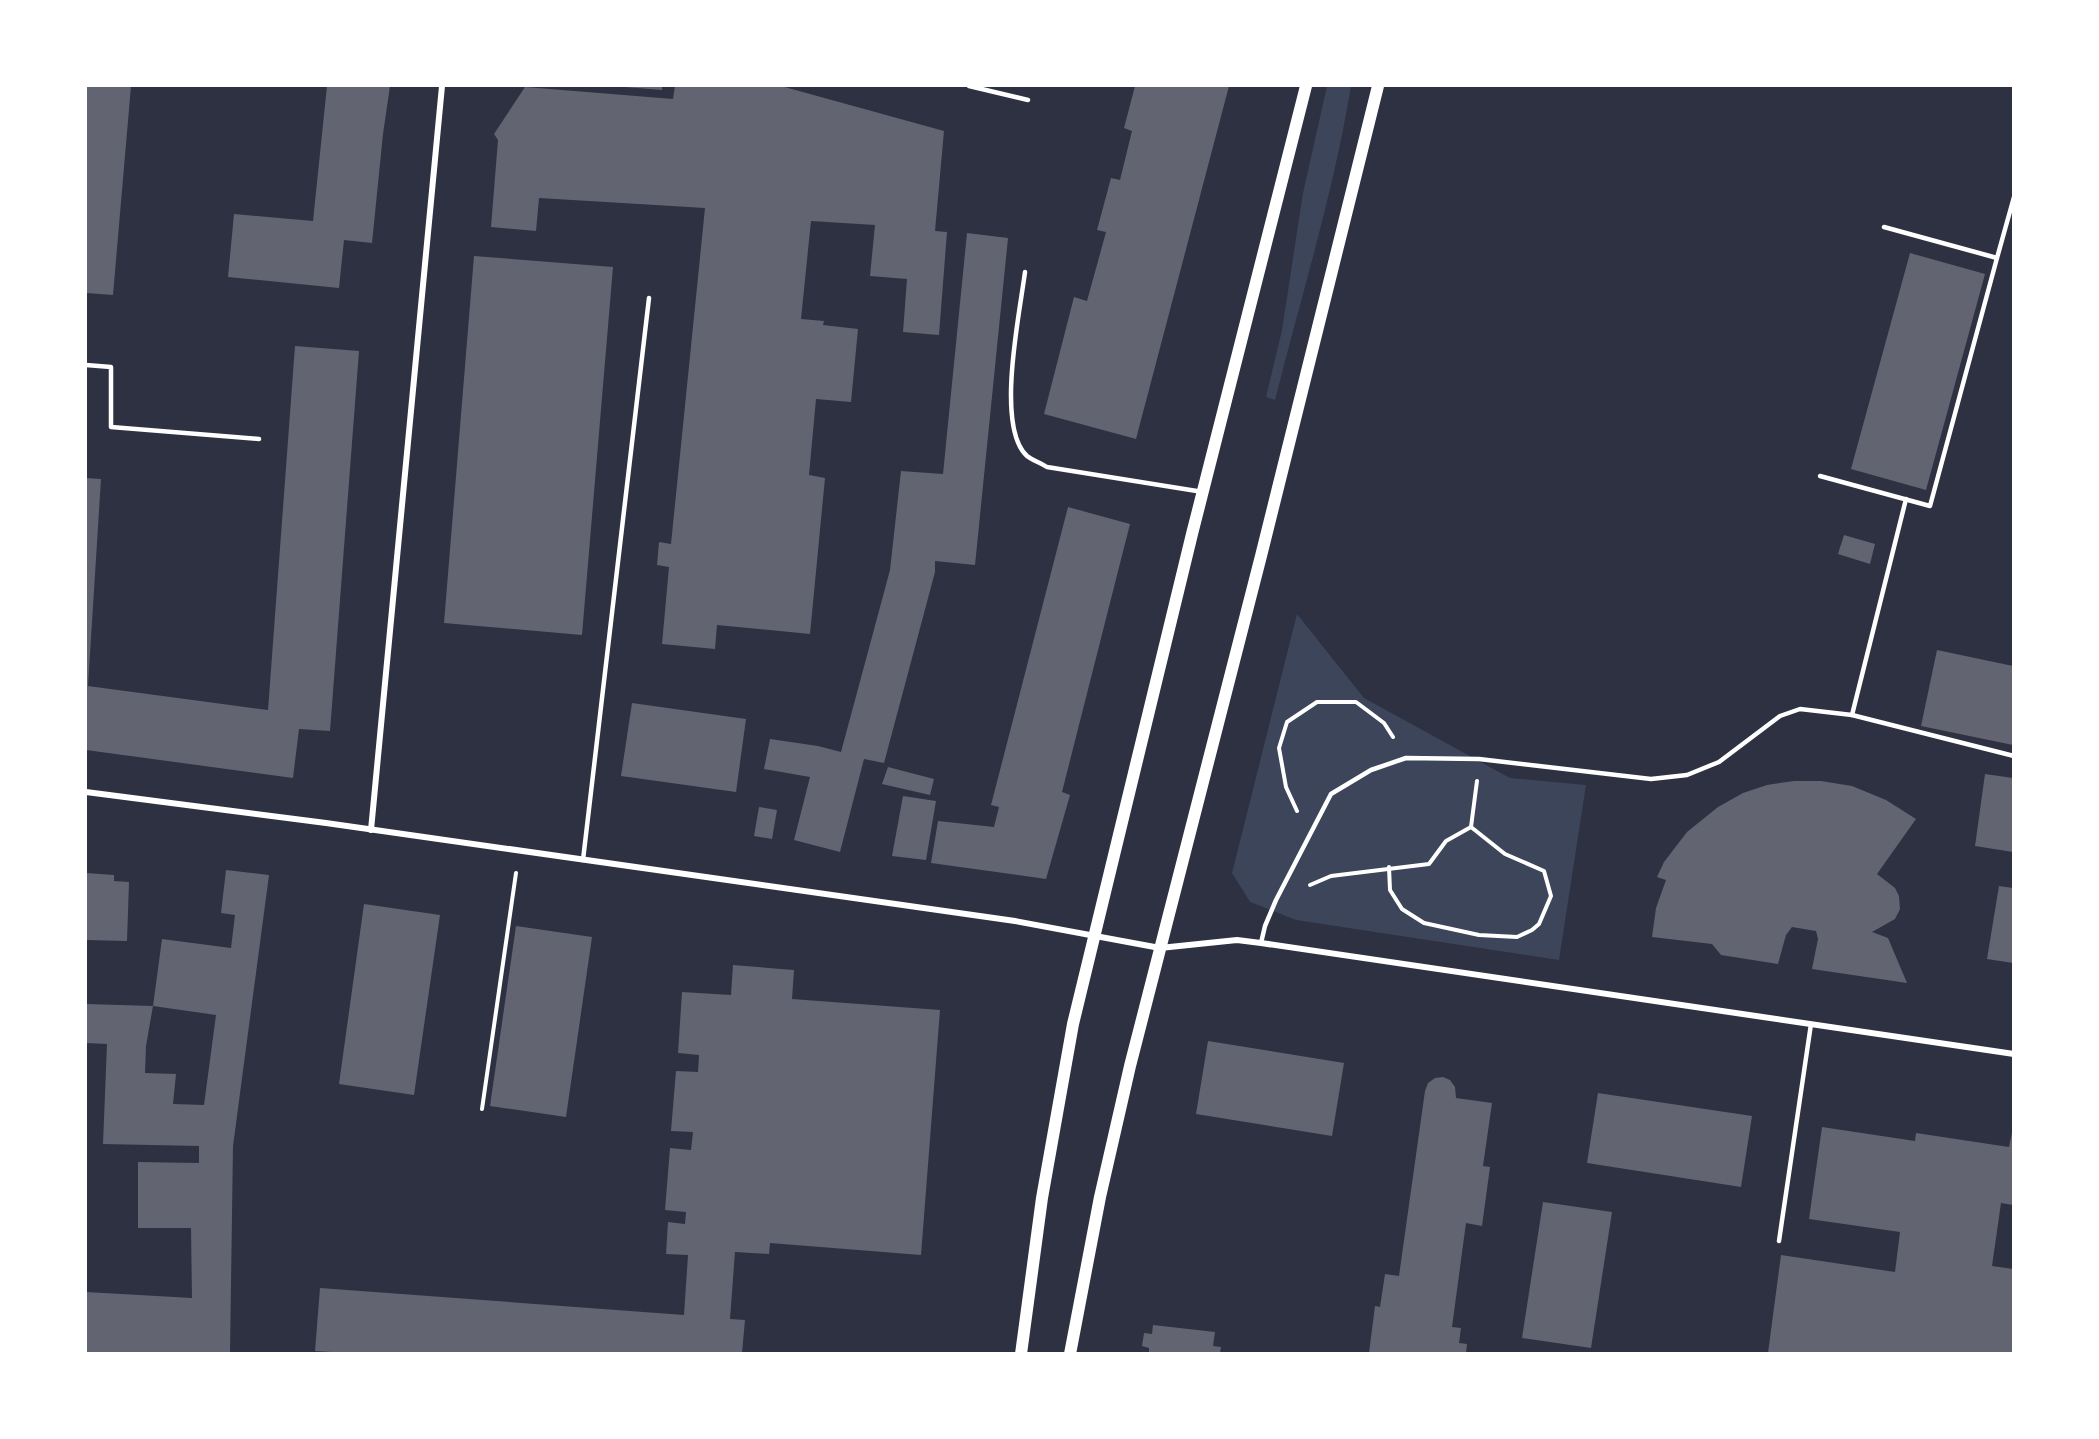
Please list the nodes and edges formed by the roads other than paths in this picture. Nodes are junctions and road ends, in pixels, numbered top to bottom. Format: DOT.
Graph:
graph roads {
  1 [pos="442,86"];
  2 [pos="969,86"];
  3 [pos="1306,86"];
  4 [pos="1378,86"];
  5 [pos="1028,100"];
  6 [pos="2013,197"];
  7 [pos="1884,227"];
  8 [pos="1997,258"];
  9 [pos="1025,272"];
  10 [pos="649,298"];
  11 [pos="86,365"];
  12 [pos="259,439"];
  13 [pos="1820,476"];
  14 [pos="1203,492"];
  15 [pos="1906,499"];
  16 [pos="1852,715"];
  17 [pos="2013,756"];
  18 [pos="86,792"];
  19 [pos="371,830"];
  20 [pos="583,860"];
  21 [pos="1095,935"];
  22 [pos="1261,943"];
  23 [pos="1160,948"];
  24 [pos="1811,1024"];
  25 [pos="2013,1054"];
  26 [pos="1779,1240"];
  27 [pos="1021,1353"];
  28 [pos="1070,1353"];
  1 -- 19 [label="street"];
  2 -- 5 [label="lane"];
  3 -- 14 [label="main road"];
  4 -- 23 [label="main road"];
  6 -- 8 [label="lane"];
  7 -- 8 [label="lane"];
  8 -- 15 [label="lane"];
  9 -- 14 [label="lane"];
  10 -- 20 [label="lane"];
  11 -- 12 [label="lane"];
  13 -- 15 [label="lane"];
  14 -- 21 [label="main road"];
  15 -- 16 [label="lane"];
  16 -- 17 [label="lane"];
  16 -- 22 [label="lane"];
  18 -- 19 [label="street"];
  19 -- 20 [label="street"];
  20 -- 21 [label="street"];
  21 -- 23 [label="street"];
  21 -- 27 [label="main road"];
  22 -- 23 [label="street"];
  22 -- 24 [label="street"];
  23 -- 28 [label="main road"];
  24 -- 25 [label="street"];
  24 -- 26 [label="lane"];
}
